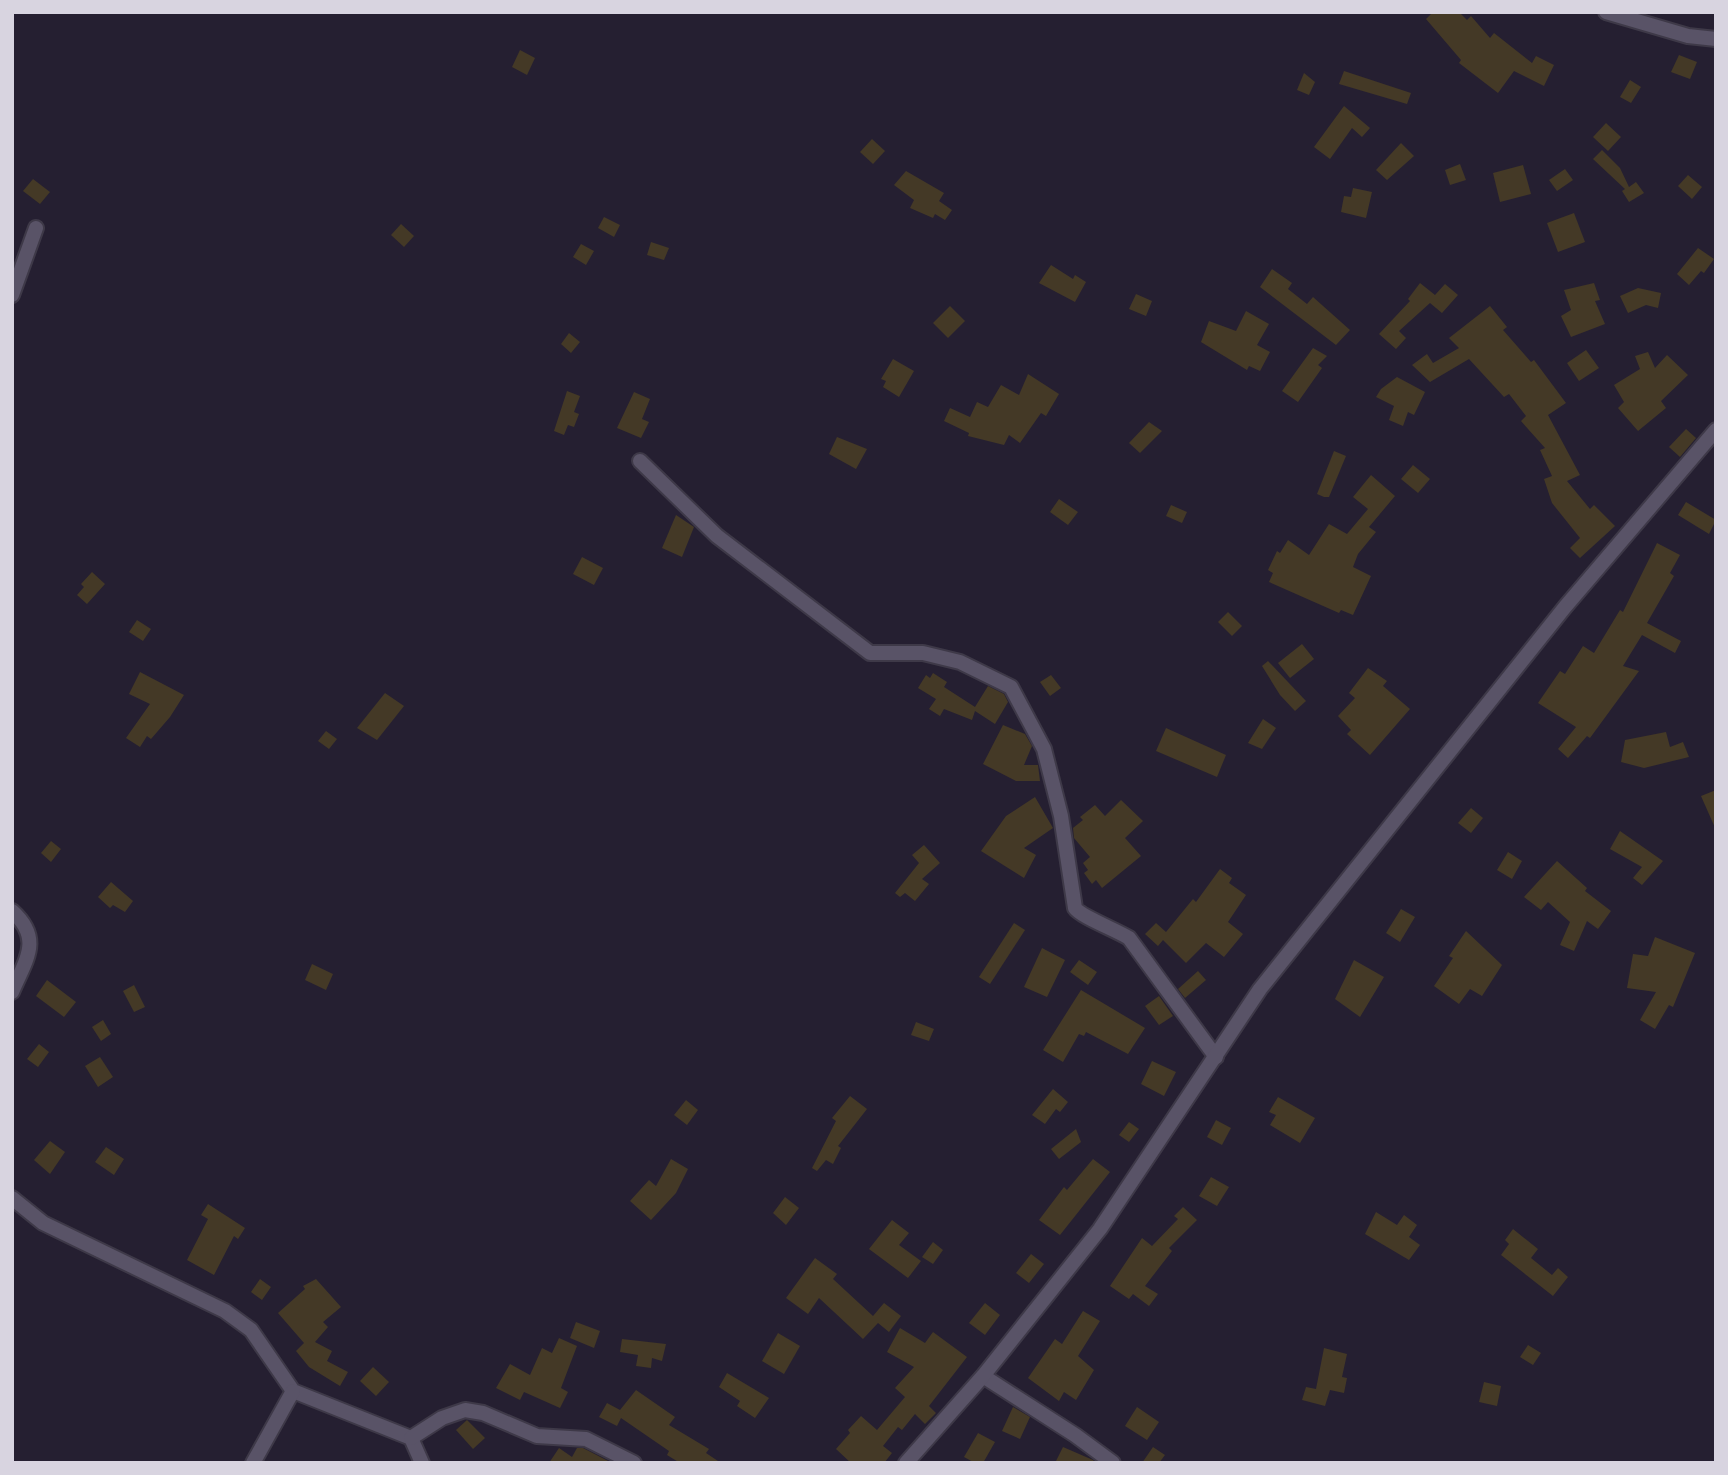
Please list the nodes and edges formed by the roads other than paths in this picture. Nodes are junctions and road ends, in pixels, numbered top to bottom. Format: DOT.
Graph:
graph roads {
  1 [pos="1606,12"];
  2 [pos="1716,39"];
  3 [pos="36,228"];
  4 [pos="12,295"];
  5 [pos="1716,430"];
  6 [pos="640,461"];
  7 [pos="12,911"];
  8 [pos="12,992"];
  9 [pos="1216,1057"];
  10 [pos="12,1198"];
  11 [pos="983,1376"];
  12 [pos="293,1391"];
  13 [pos="411,1438"];
  14 [pos="253,1463"];
  15 [pos="422,1463"];
  16 [pos="634,1463"];
  17 [pos="906,1463"];
  18 [pos="1113,1463"];
  1 -- 2 [label="street"];
  3 -- 4 [label="street"];
  5 -- 9 [label="street"];
  6 -- 9 [label="street"];
  7 -- 8 [label="street"];
  9 -- 11 [label="street"];
  10 -- 12 [label="street"];
  11 -- 17 [label="street"];
  11 -- 18 [label="street"];
  12 -- 13 [label="street"];
  12 -- 14 [label="street"];
  13 -- 15 [label="street"];
  13 -- 16 [label="street"];
}
